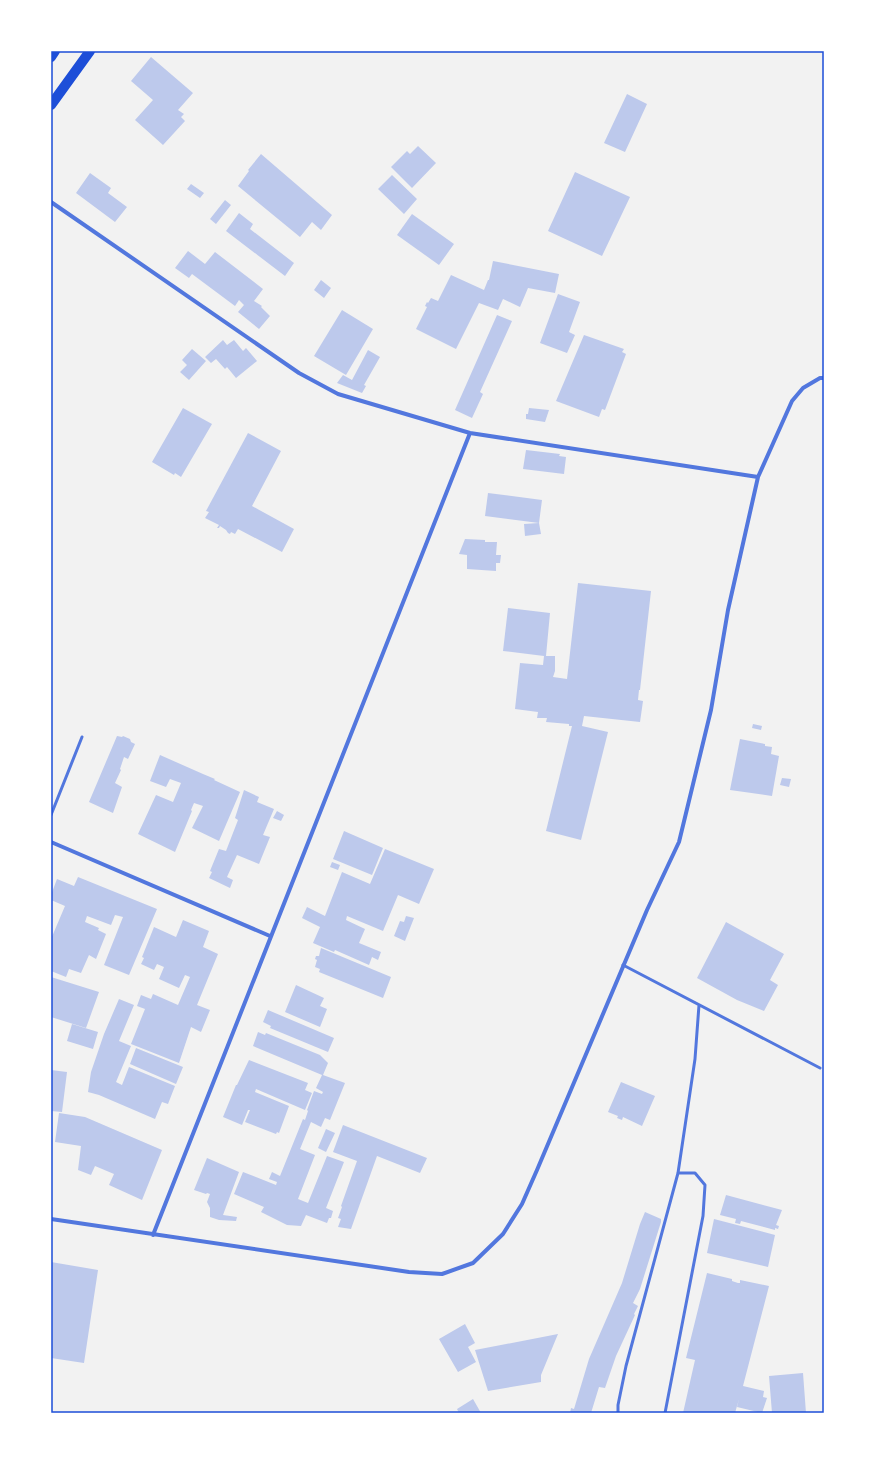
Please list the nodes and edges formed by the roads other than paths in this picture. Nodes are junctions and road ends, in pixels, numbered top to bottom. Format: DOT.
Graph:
graph roads {
  1 [pos="56,51"];
  2 [pos="90,51"];
  3 [pos="51,57"];
  4 [pos="51,105"];
  5 [pos="51,202"];
  6 [pos="824,378"];
  7 [pos="470,433"];
  8 [pos="758,477"];
  9 [pos="82,736"];
  10 [pos="51,815"];
  11 [pos="51,842"];
  12 [pos="270,936"];
  13 [pos="623,965"];
  14 [pos="699,1005"];
  15 [pos="820,1068"];
  16 [pos="678,1174"];
  17 [pos="51,1219"];
  18 [pos="153,1235"];
  19 [pos="618,1413"];
  20 [pos="665,1413"];
  1 -- 3 [label="main road"];
  2 -- 4 [label="main road"];
  5 -- 7 [label="street"];
  6 -- 8 [label="street"];
  7 -- 8 [label="street"];
  7 -- 12 [label="street"];
  8 -- 13 [label="street"];
  9 -- 10 [label="lane"];
  11 -- 12 [label="street"];
  12 -- 18 [label="street"];
  13 -- 14 [label="lane"];
  13 -- 18 [label="street"];
  14 -- 15 [label="lane"];
  14 -- 16 [label="lane"];
  16 -- 19 [label="lane"];
  16 -- 20 [label="lane"];
  17 -- 18 [label="street"];
}
